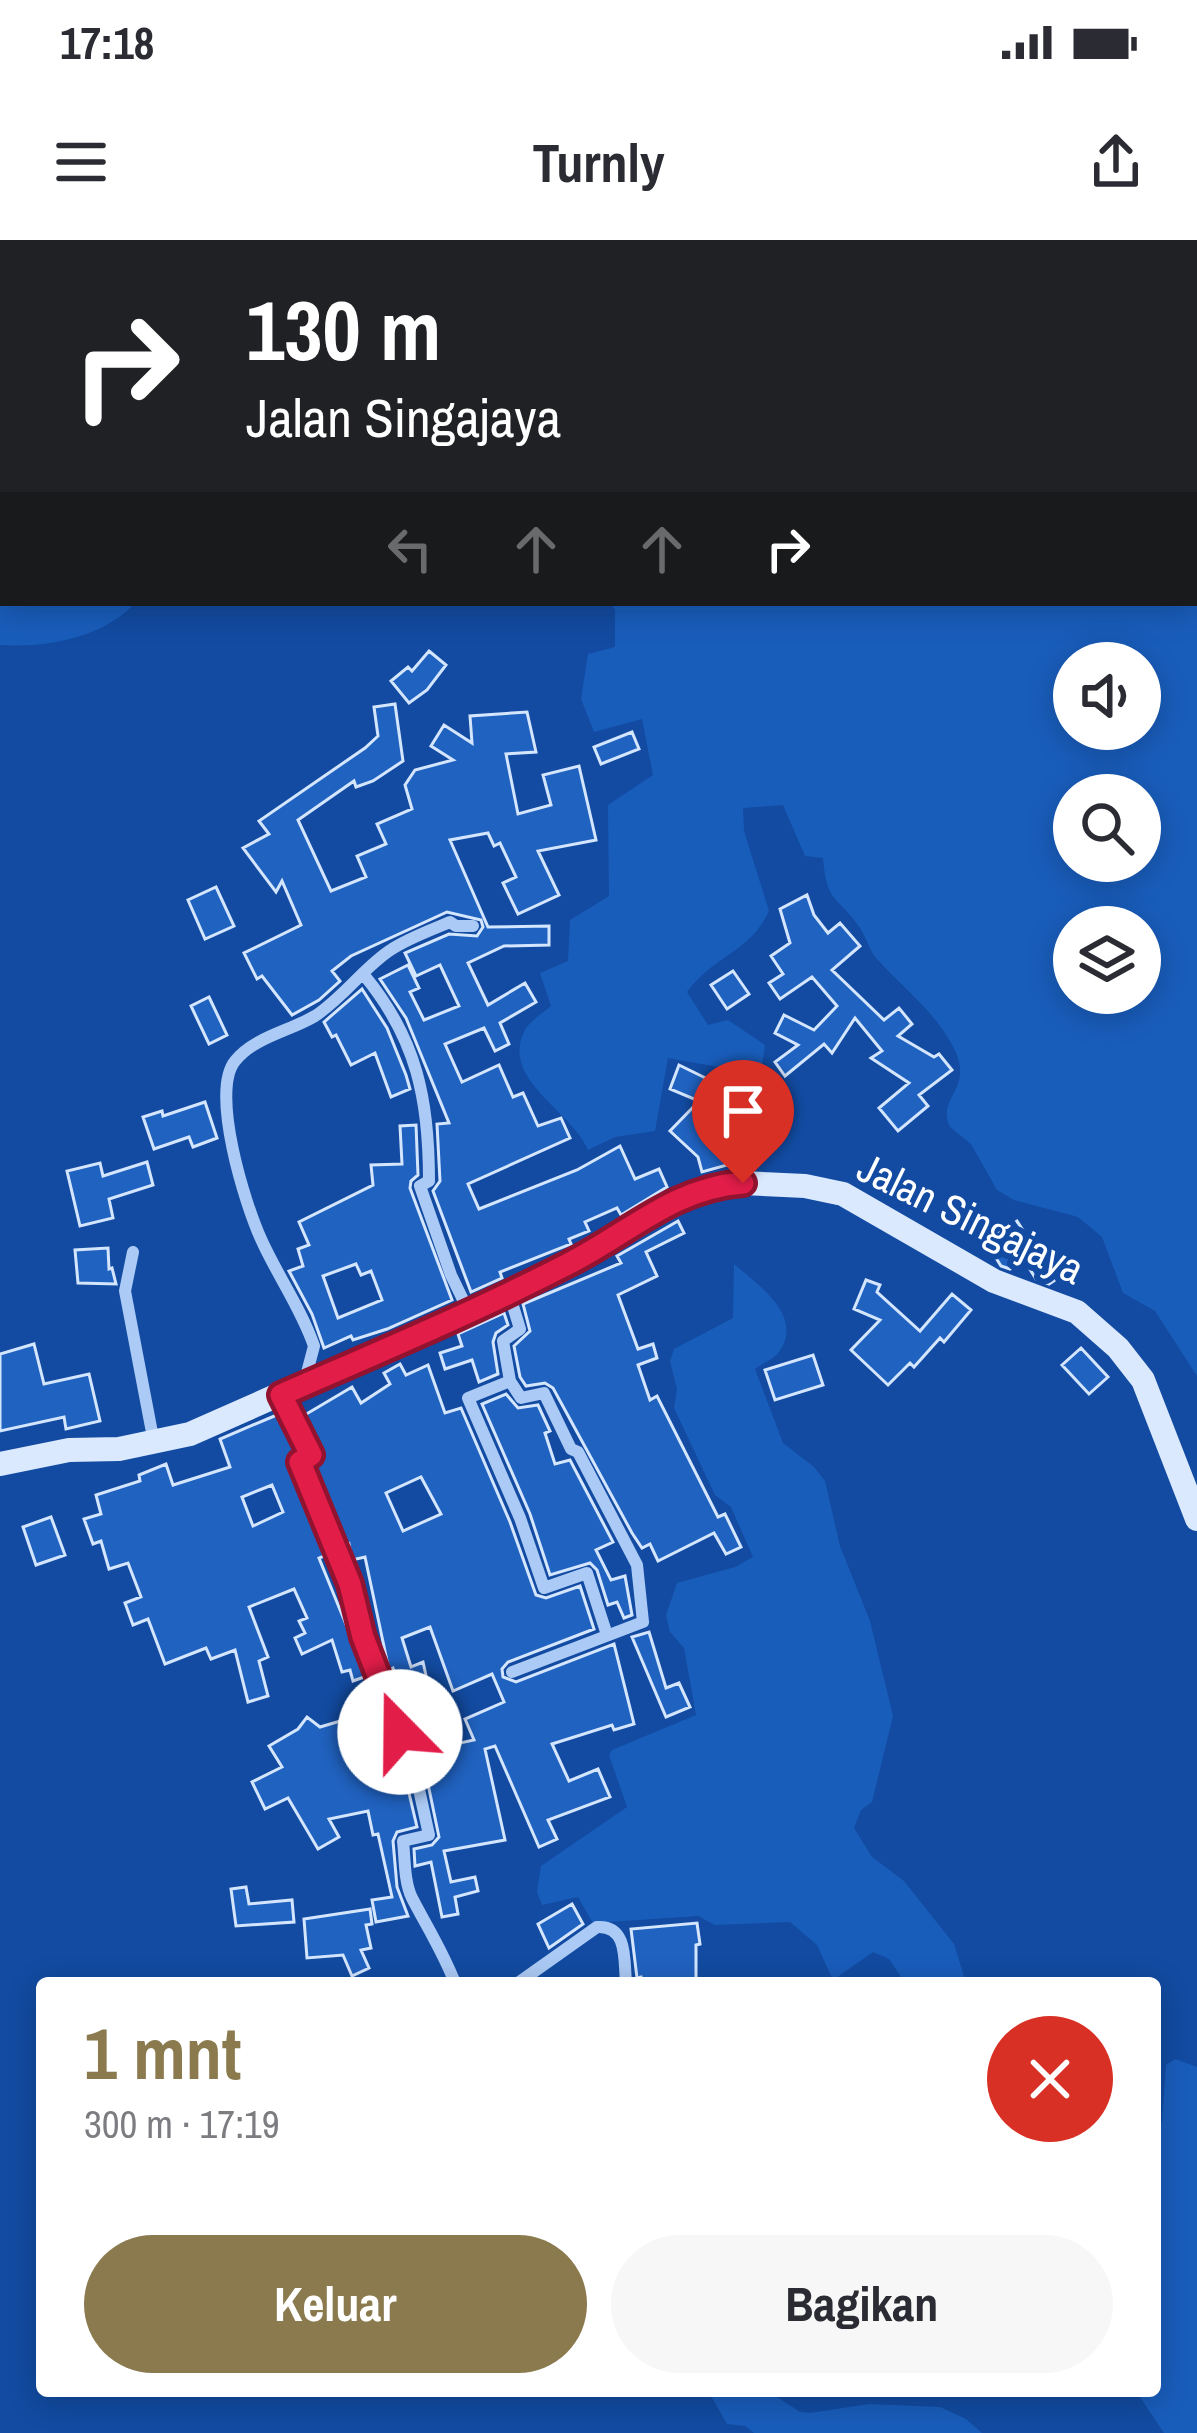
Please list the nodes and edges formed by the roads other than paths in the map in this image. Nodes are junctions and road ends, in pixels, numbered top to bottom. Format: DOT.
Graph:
graph roads {
  1 [pos="473,926"];
  2 [pos="364,975"];
  3 [pos="133,1252"];
  4 [pos="508,1293"];
  5 [pos="468,1310"];
  6 [pos="510,1382"];
  7 [pos="292,1390"];
  8 [pos="154,1444"];
  9 [pos="0,1464"];
  10 [pos="1197,1519"];
  11 [pos="607,1635"];
  12 [pos="512,1672"];
  13 [pos="453,1977"];
  14 [pos="526,1977"];
  15 [pos="626,1977"];
  1 -- 2 [label="street"];
  2 -- 5 [label="street"];
  2 -- 7 [label="street"];
  3 -- 8 [label="street"];
  4 -- 5 [label="street, Jalan Singajaya"];
  4 -- 6 [label="street"];
  4 -- 10 [label="street, Jalan Singajaya"];
  5 -- 7 [label="street, Jalan Singajaya"];
  6 -- 11 [label="street"];
  6 -- 11 [label="street"];
  7 -- 8 [label="street, Jalan Singajaya"];
  7 -- 13 [label="street"];
  8 -- 9 [label="street, Jalan Singajaya"];
  11 -- 12 [label="street"];
  14 -- 15 [label="street"];
}
